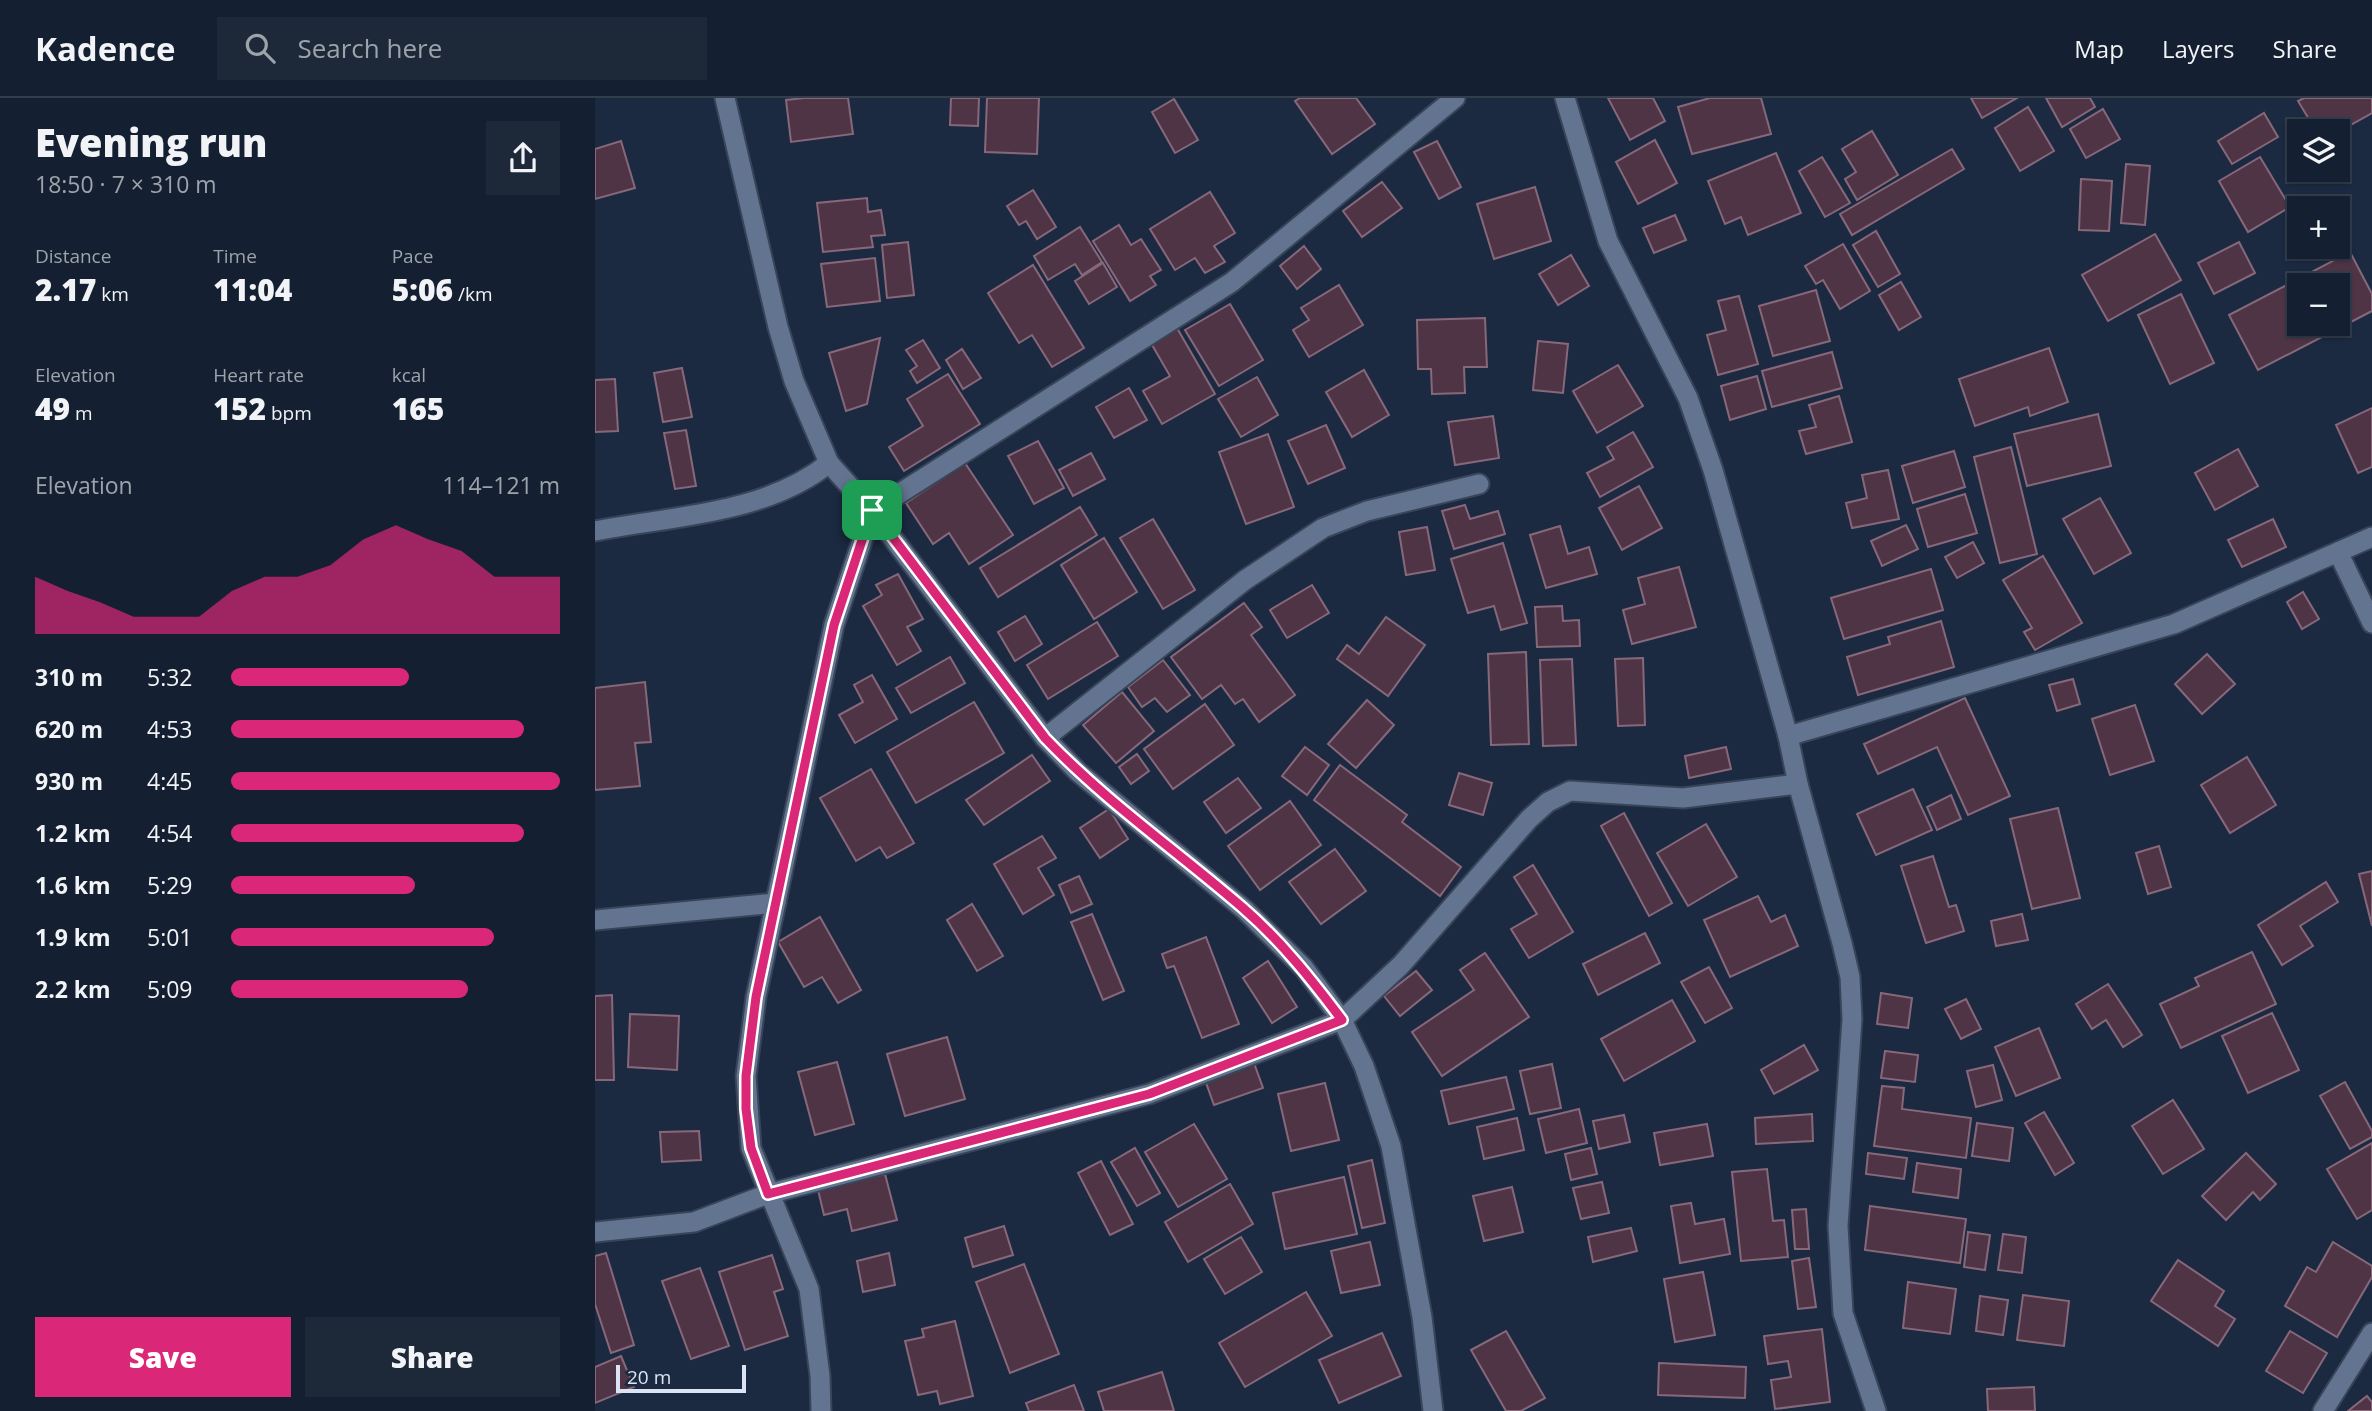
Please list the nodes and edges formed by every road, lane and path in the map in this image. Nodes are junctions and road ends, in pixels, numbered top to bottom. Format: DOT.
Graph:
graph roads {
  1 [pos="725,98"];
  2 [pos="1455,98"];
  3 [pos="1565,98"];
  4 [pos="829,463"];
  5 [pos="1479,484"];
  6 [pos="872,510"];
  7 [pos="595,530"];
  8 [pos="2372,537"];
  9 [pos="2338,552"];
  10 [pos="2372,623"];
  11 [pos="1788,736"];
  12 [pos="1045,738"];
  13 [pos="1798,784"];
  14 [pos="776,904"];
  15 [pos="595,920"];
  16 [pos="1342,1020"];
  17 [pos="768,1194"];
  18 [pos="595,1232"];
  19 [pos="2372,1333"];
  20 [pos="821,1411"];
  21 [pos="1433,1411"];
  22 [pos="1876,1411"];
  23 [pos="2323,1411"];
  1 -- 4 [label="street"];
  2 -- 6 [label="street"];
  3 -- 11 [label="street"];
  4 -- 6 [label="street"];
  4 -- 7 [label="street"];
  5 -- 12 [label="street"];
  6 -- 12 [label="street"];
  6 -- 14 [label="street"];
  8 -- 9 [label="street"];
  9 -- 10 [label="street"];
  9 -- 11 [label="street"];
  11 -- 13 [label="street"];
  12 -- 16 [label="street"];
  13 -- 16 [label="street"];
  13 -- 22 [label="street"];
  14 -- 15 [label="street"];
  14 -- 17 [label="street"];
  16 -- 17 [label="street"];
  16 -- 21 [label="street"];
  17 -- 18 [label="street"];
  17 -- 20 [label="street"];
  19 -- 23 [label="street"];
}
